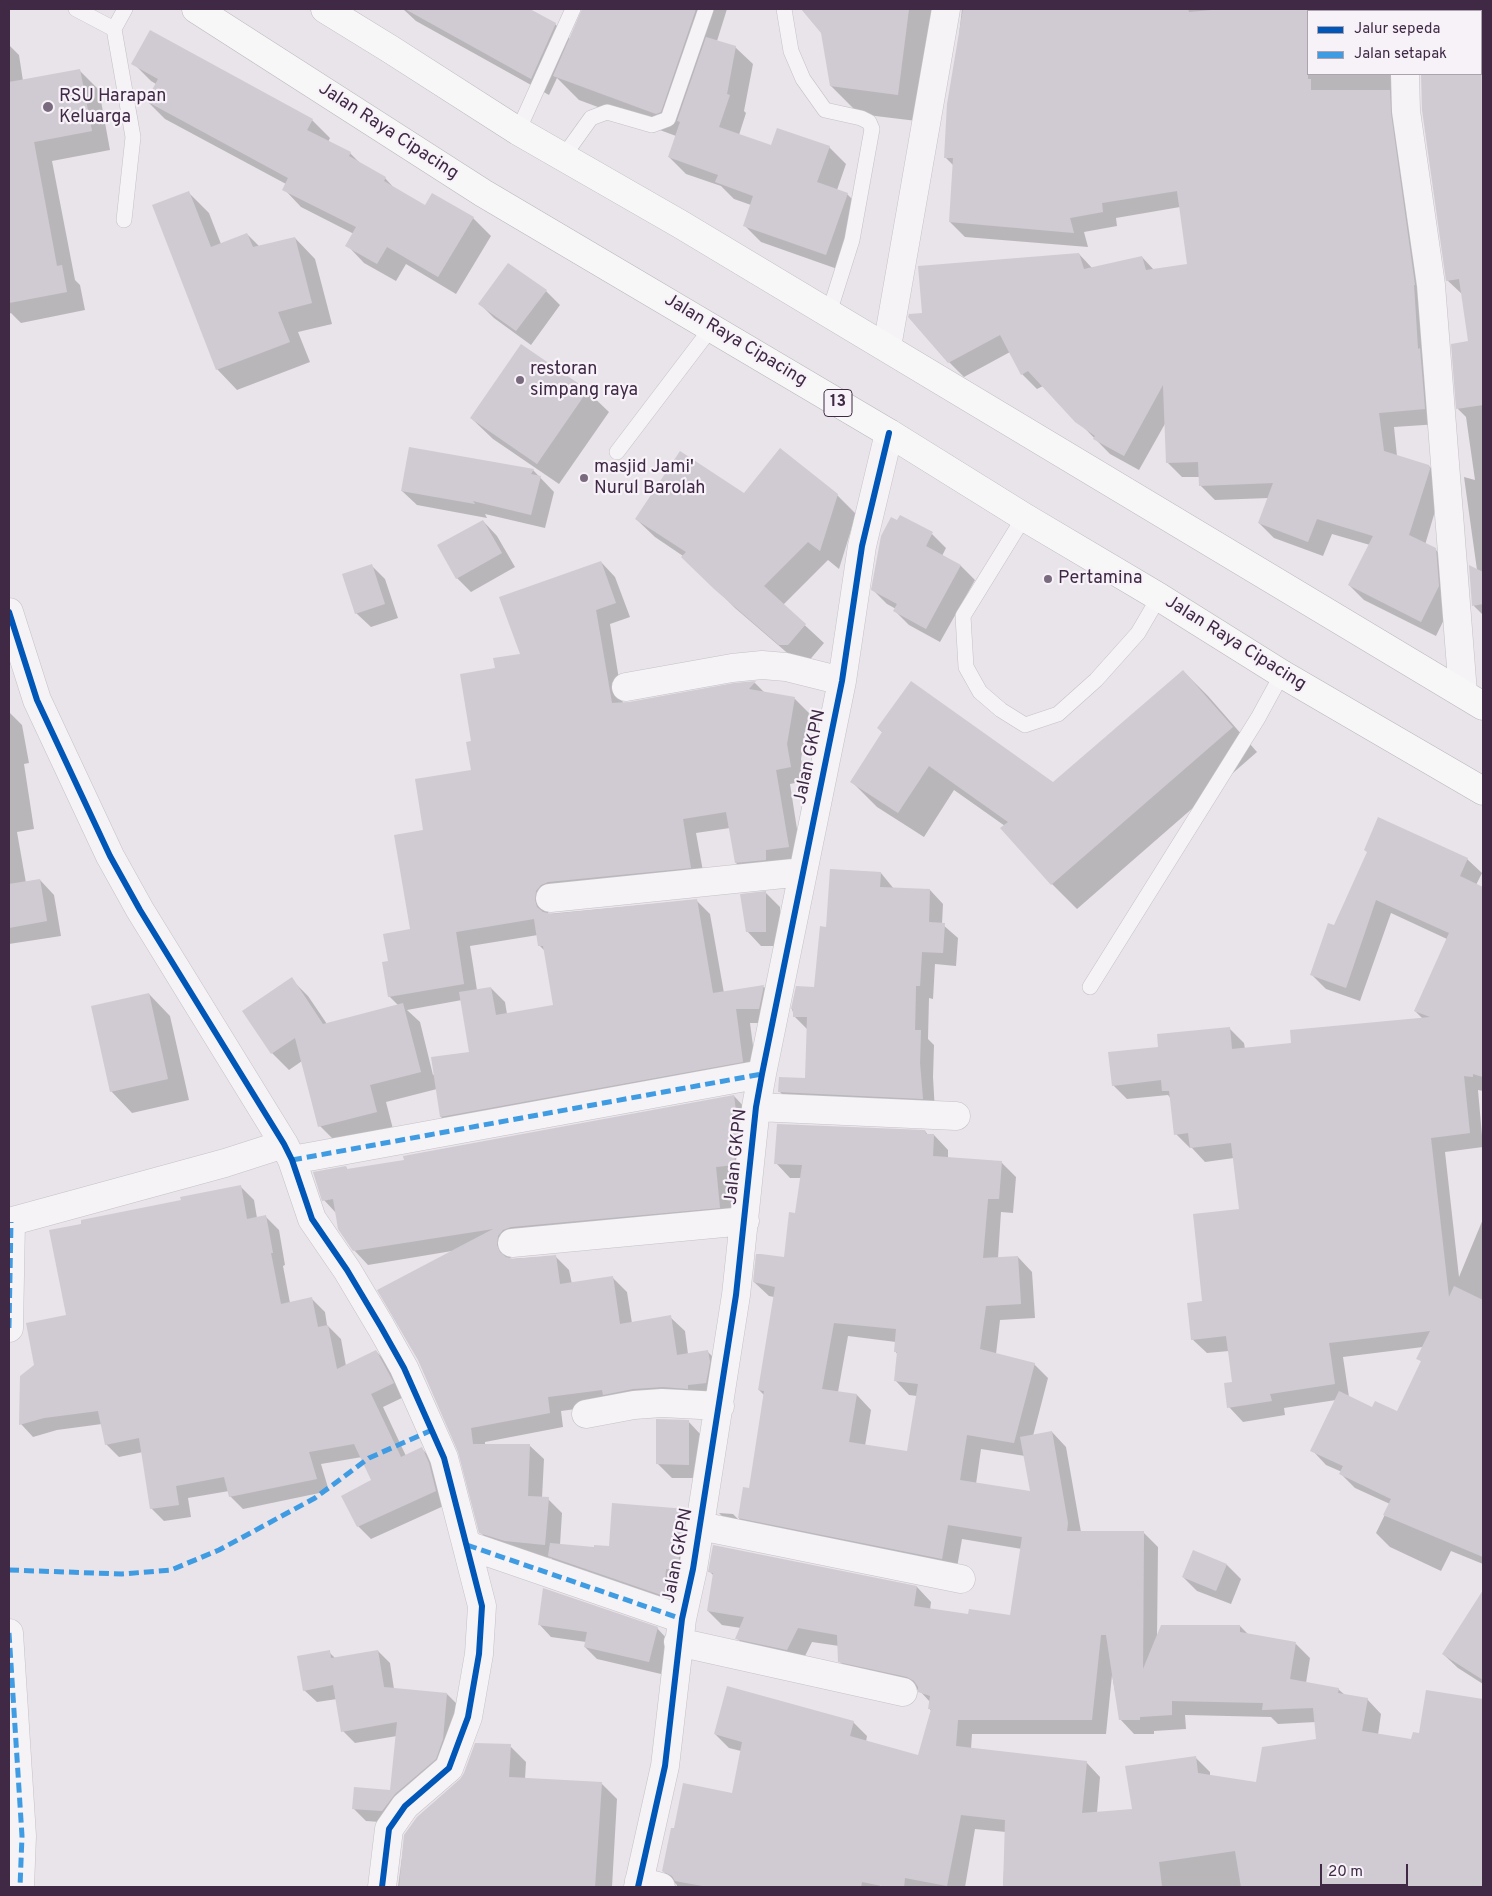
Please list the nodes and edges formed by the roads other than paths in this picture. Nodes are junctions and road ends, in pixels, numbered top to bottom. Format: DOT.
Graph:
graph roads {
  1 [pos="78,9"];
  2 [pos="125,9"];
  3 [pos="196,9"];
  4 [pos="325,9"];
  5 [pos="573,9"];
  6 [pos="706,9"];
  7 [pos="784,9"];
  8 [pos="946,9"];
  9 [pos="114,29"];
  10 [pos="1405,75"];
  11 [pos="518,131"];
  12 [pos="563,157"];
  13 [pos="124,220"];
  14 [pos="829,313"];
  15 [pos="712,327"];
  16 [pos="886,347"];
  17 [pos="889,433"];
  18 [pos="617,452"];
  19 [pos="1024,518"];
  20 [pos="1159,597"];
  21 [pos="9,612"];
  22 [pos="1282,674"];
  23 [pos="842,681"];
  24 [pos="626,687"];
  25 [pos="1473,700"];
  26 [pos="1483,791"];
  27 [pos="803,872"];
  28 [pos="550,898"];
  29 [pos="1090,986"];
  30 [pos="762,1074"];
  31 [pos="756,1107"];
  32 [pos="956,1116"];
  33 [pos="288,1152"];
  34 [pos="745,1220"];
  35 [pos="10,1222"];
  36 [pos="512,1243"];
  37 [pos="9,1328"];
  38 [pos="720,1406"];
  39 [pos="586,1414"];
  40 [pos="700,1526"];
  41 [pos="467,1545"];
  42 [pos="961,1579"];
  43 [pos="680,1631"];
  44 [pos="9,1633"];
  45 [pos="903,1692"];
  46 [pos="646,1885"];
  47 [pos="20,1887"];
  48 [pos="382,1887"];
  1 -- 9 [label="lane"];
  2 -- 9 [label="lane"];
  3 -- 15 [label="highway, Jalan Raya Cipacing / 13"];
  4 -- 11 [label="highway"];
  5 -- 11 [label="lane"];
  6 -- 12 [label="lane"];
  7 -- 14 [label="lane"];
  8 -- 16 [label="street"];
  9 -- 13 [label="lane"];
  10 -- 25 [label="street"];
  11 -- 12 [label="highway"];
  12 -- 14 [label="highway"];
  14 -- 16 [label="highway"];
  15 -- 17 [label="highway, Jalan Raya Cipacing / 13"];
  15 -- 18 [label="lane"];
  16 -- 25 [label="highway"];
  17 -- 19 [label="highway, Jalan Raya Cipacing / 13"];
  17 -- 23 [label="street, Jalan GKPN"];
  19 -- 20 [label="highway, Jalan Raya Cipacing / 13"];
  19 -- 20 [label="lane"];
  20 -- 22 [label="highway, Jalan Raya Cipacing / 13"];
  21 -- 33 [label="street"];
  22 -- 26 [label="highway, Jalan Raya Cipacing / 13"];
  22 -- 29 [label="lane"];
  23 -- 24 [label="street"];
  23 -- 27 [label="street, Jalan GKPN"];
  27 -- 28 [label="street"];
  27 -- 30 [label="street, Jalan GKPN"];
  30 -- 31 [label="street, Jalan GKPN"];
  30 -- 33 [label="street"];
  31 -- 32 [label="street"];
  31 -- 34 [label="street, Jalan GKPN"];
  33 -- 35 [label="street"];
  33 -- 41 [label="street"];
  34 -- 36 [label="street"];
  34 -- 38 [label="street, Jalan GKPN"];
  35 -- 37 [label="street"];
  38 -- 39 [label="street"];
  38 -- 40 [label="street, Jalan GKPN"];
  40 -- 42 [label="street"];
  40 -- 43 [label="street, Jalan GKPN"];
  41 -- 43 [label="street"];
  41 -- 48 [label="street"];
  43 -- 45 [label="street"];
  43 -- 46 [label="street, Jalan GKPN"];
  44 -- 47 [label="street"];
}
